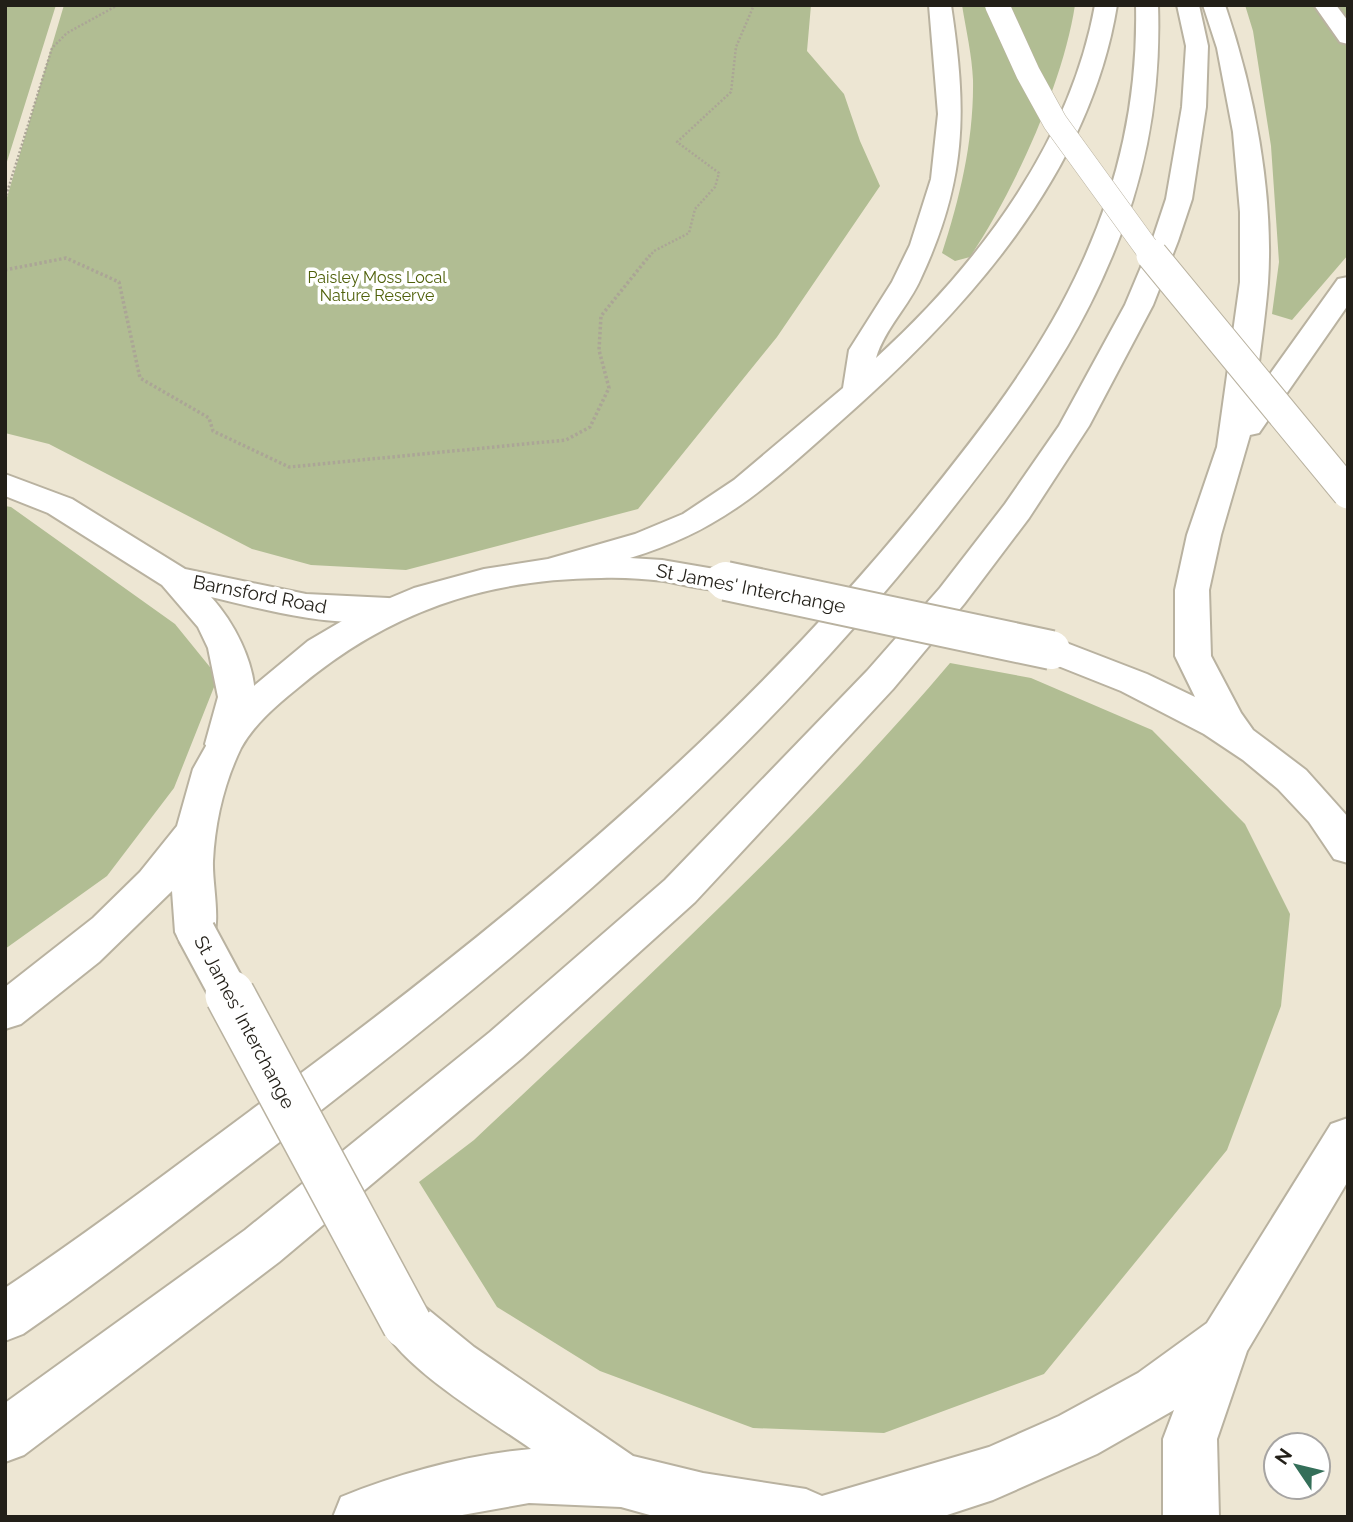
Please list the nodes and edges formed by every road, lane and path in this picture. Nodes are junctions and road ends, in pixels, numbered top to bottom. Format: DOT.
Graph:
graph roads {
  1 [pos="118,5"];
  2 [pos="754,5"];
  3 [pos="940,5"];
  4 [pos="997,5"];
  5 [pos="1106,5"];
  6 [pos="1147,5"];
  7 [pos="1188,5"];
  8 [pos="1214,5"];
  9 [pos="1325,5"];
  10 [pos="1348,37"];
  11 [pos="5,199"];
  12 [pos="5,270"];
  13 [pos="1348,285"];
  14 [pos="857,393"];
  15 [pos="1233,447"];
  16 [pos="5,484"];
  17 [pos="1348,493"];
  18 [pos="555,568"];
  19 [pos="174,577"];
  20 [pos="388,609"];
  21 [pos="1240,740"];
  22 [pos="224,744"];
  23 [pos="195,831"];
  24 [pos="1347,847"];
  25 [pos="5,1012"];
  26 [pos="1348,1138"];
  27 [pos="5,1317"];
  28 [pos="1225,1340"];
  29 [pos="5,1436"];
  30 [pos="621,1480"];
  31 [pos="361,1517"];
  32 [pos="806,1517"];
  33 [pos="838,1517"];
  34 [pos="1191,1517"];
  1 -- 11 [label="path"];
  2 -- 12 [label="path"];
  3 -- 14 [label="main road"];
  4 -- 17 [label="main road, bridge"];
  5 -- 14 [label="main road"];
  6 -- 27 [label="main road"];
  7 -- 29 [label="main road"];
  8 -- 15 [label="main road"];
  9 -- 10 [label="main road"];
  13 -- 15 [label="main road"];
  14 -- 18 [label="main road"];
  15 -- 21 [label="main road"];
  16 -- 19 [label="main road, Barnsford Road"];
  18 -- 20 [label="main road, St James' Interchange"];
  18 -- 21 [label="main road, St James' Interchange, bridge"];
  19 -- 20 [label="main road, Barnsford Road"];
  19 -- 22 [label="main road, Barnsford Road"];
  20 -- 22 [label="main road, St James' Interchange"];
  21 -- 24 [label="main road, St James' Interchange"];
  22 -- 23 [label="main road, St James' Interchange"];
  23 -- 25 [label="main road"];
  23 -- 30 [label="main road, St James' Interchange, bridge"];
  26 -- 28 [label="main road"];
  28 -- 33 [label="main road"];
  28 -- 34 [label="main road"];
  30 -- 31 [label="main road"];
  30 -- 32 [label="main road, St James' Interchange"];
}
